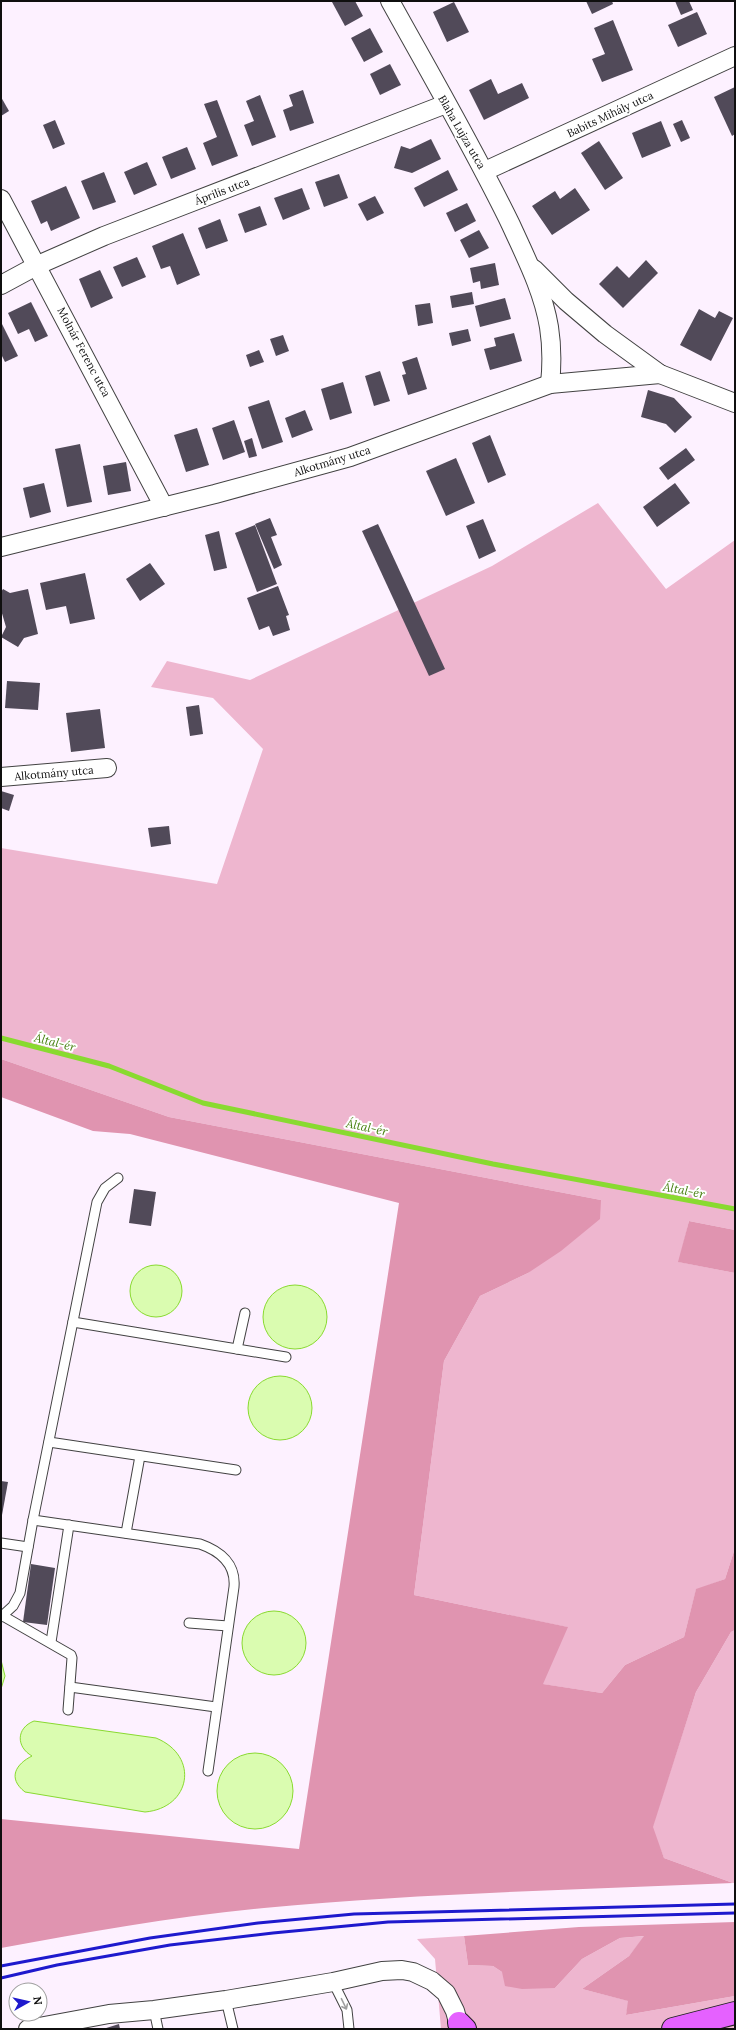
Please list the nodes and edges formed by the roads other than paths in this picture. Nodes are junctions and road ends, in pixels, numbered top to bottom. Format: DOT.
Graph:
graph roads {
  1 [pos="390,1"];
  2 [pos="735,56"];
  3 [pos="446,104"];
  4 [pos="485,171"];
  5 [pos="1,199"];
  6 [pos="38,265"];
  7 [pos="529,265"];
  8 [pos="1,285"];
  9 [pos="660,374"];
  10 [pos="550,384"];
  11 [pos="735,403"];
  12 [pos="164,507"];
  13 [pos="1,547"];
  14 [pos="107,768"];
  15 [pos="1,777"];
  16 [pos="118,1178"];
  17 [pos="245,1313"];
  18 [pos="73,1322"];
  19 [pos="237,1349"];
  20 [pos="286,1357"];
  21 [pos="49,1442"];
  22 [pos="140,1456"];
  23 [pos="236,1470"];
  24 [pos="33,1520"];
  25 [pos="69,1525"];
  26 [pos="126,1533"];
  27 [pos="1,1543"];
  28 [pos="28,1547"];
  29 [pos="2,1616"];
  30 [pos="189,1623"];
  31 [pos="228,1626"];
  32 [pos="51,1642"];
  33 [pos="70,1687"];
  34 [pos="216,1707"];
  35 [pos="68,1710"];
  36 [pos="208,1771"];
  37 [pos="332,1982"];
  38 [pos="226,2000"];
  39 [pos="154,2010"];
  40 [pos="735,2013"];
  41 [pos="461,2027"];
  42 [pos="28,2029"];
  43 [pos="158,2029"];
  44 [pos="233,2029"];
  45 [pos="349,2029"];
  46 [pos="673,2029"];
  1 -- 3 [label="street, Blaha Lujza utca"];
  2 -- 4 [label="street, Babits Mihály utca"];
  3 -- 4 [label="street, Blaha Lujza utca"];
  3 -- 6 [label="street, Április utca"];
  4 -- 7 [label="street, Blaha Lujza utca"];
  5 -- 6 [label="street, Molnár Ferenc utca"];
  6 -- 8 [label="street, Április utca"];
  6 -- 12 [label="street, Molnár Ferenc utca"];
  7 -- 9 [label="street, Blaha Lujza utca"];
  7 -- 10 [label="street, Blaha Lujza utca"];
  9 -- 10 [label="street, Alkotmány utca"];
  9 -- 11 [label="street, Blaha Lujza utca"];
  10 -- 12 [label="street, Alkotmány utca"];
  12 -- 13 [label="street, Alkotmány utca"];
  14 -- 15 [label="street, Alkotmány utca"];
  16 -- 18 [label="lane"];
  17 -- 19 [label="lane"];
  18 -- 19 [label="lane"];
  18 -- 21 [label="lane"];
  19 -- 20 [label="lane"];
  21 -- 22 [label="lane"];
  21 -- 24 [label="lane"];
  22 -- 23 [label="lane"];
  22 -- 26 [label="lane"];
  24 -- 25 [label="lane"];
  24 -- 28 [label="lane"];
  25 -- 26 [label="lane"];
  25 -- 32 [label="lane"];
  26 -- 31 [label="lane"];
  27 -- 28 [label="lane"];
  28 -- 29 [label="lane"];
  29 -- 32 [label="lane"];
  30 -- 31 [label="lane"];
  31 -- 34 [label="lane"];
  32 -- 33 [label="lane"];
  33 -- 34 [label="lane"];
  33 -- 35 [label="lane"];
  34 -- 36 [label="lane"];
  37 -- 38 [label="street"];
  37 -- 41 [label="street"];
  37 -- 45 [label="lane, one-way"];
  38 -- 39 [label="street"];
  38 -- 44 [label="lane"];
  39 -- 42 [label="street"];
  39 -- 43 [label="lane"];
  40 -- 46 [label="main road"];
}
